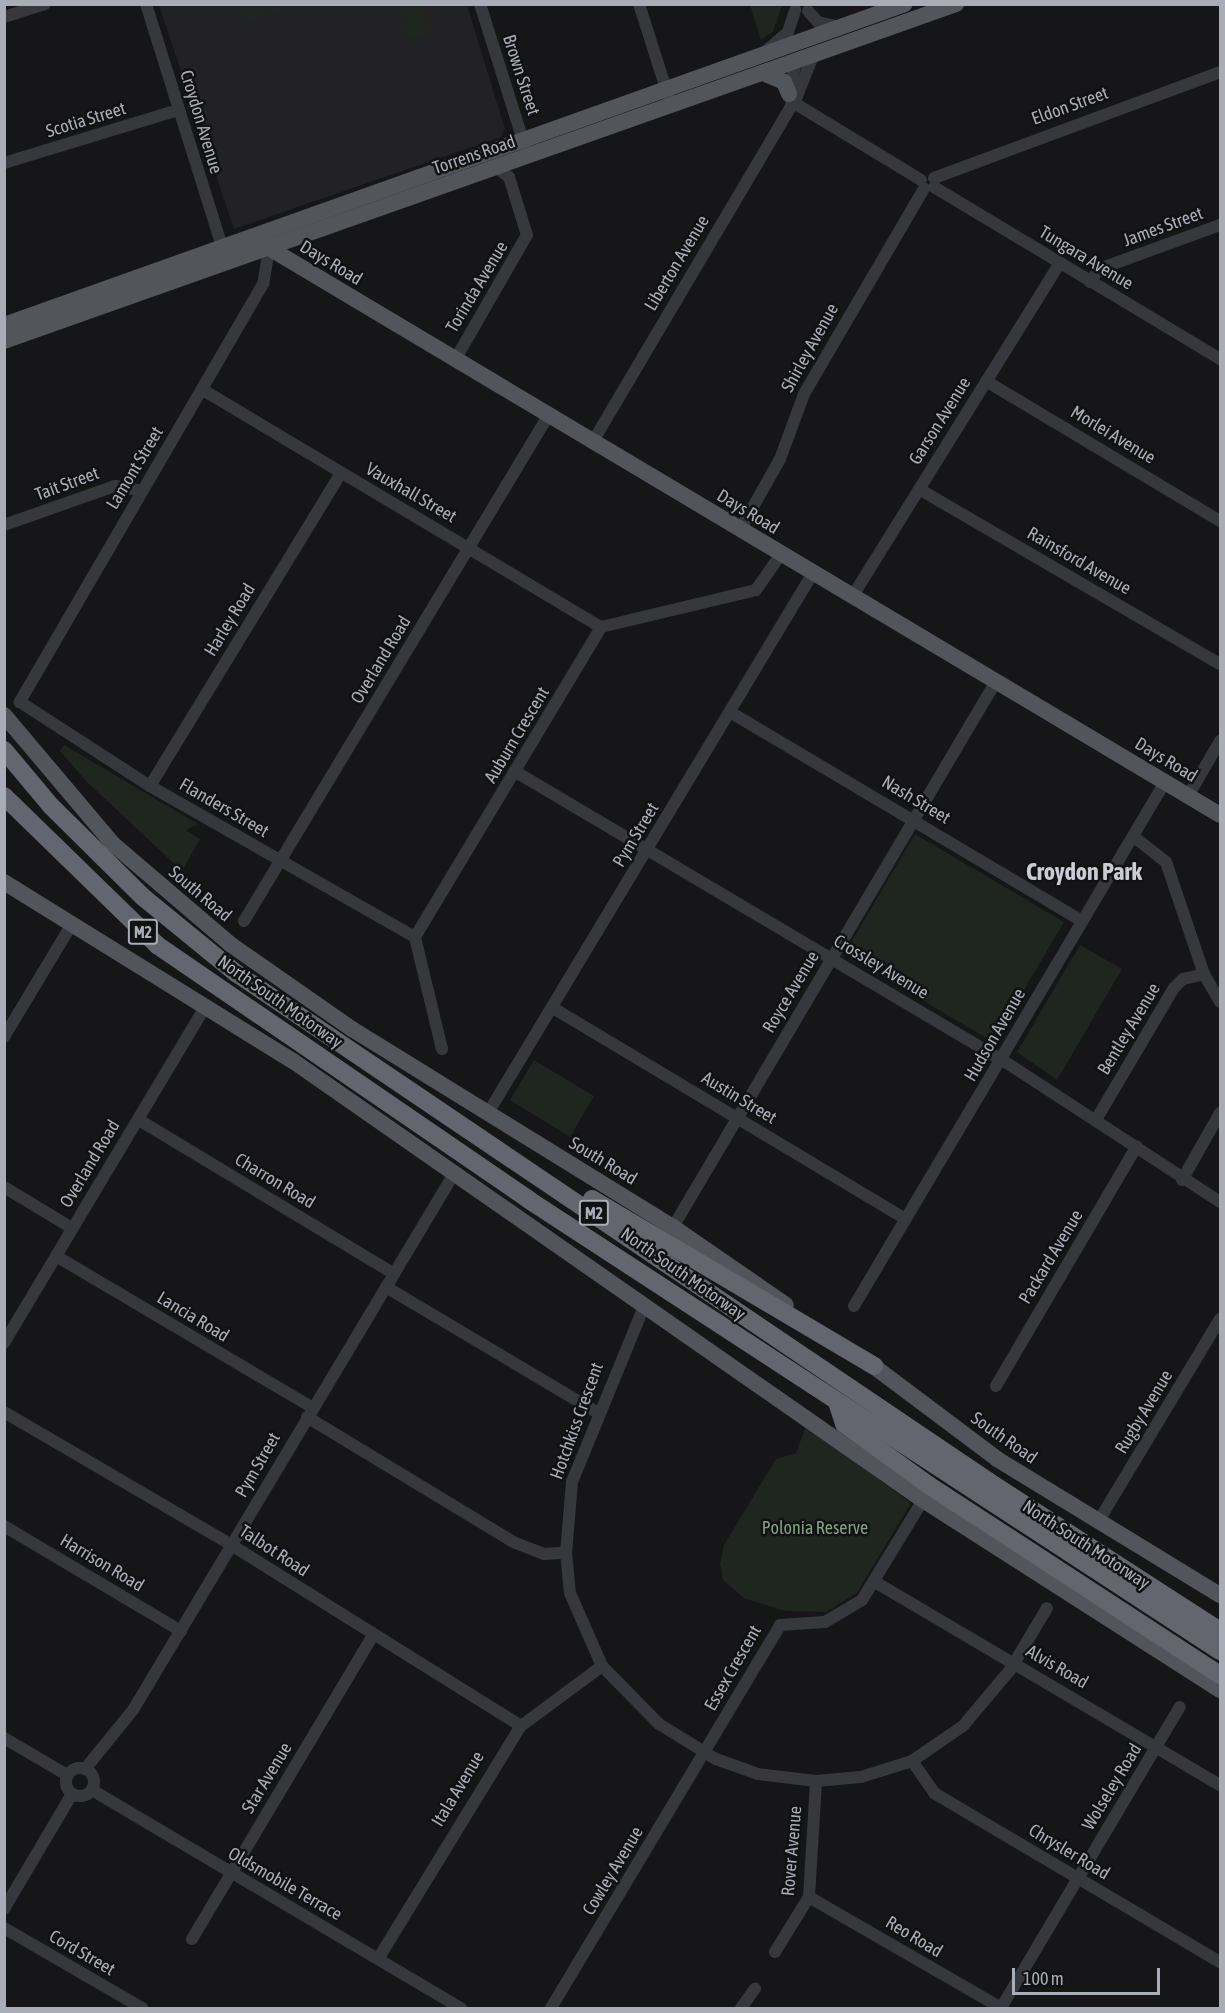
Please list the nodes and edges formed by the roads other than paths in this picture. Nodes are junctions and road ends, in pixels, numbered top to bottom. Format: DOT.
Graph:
graph roads {
  1 [pos="45,4"];
  2 [pos="146,4"];
  3 [pos="480,4"];
  4 [pos="639,4"];
  5 [pos="905,4"];
  6 [pos="956,4"];
  7 [pos="800,7"];
  8 [pos="4,16"];
  9 [pos="841,27"];
  10 [pos="812,36"];
  11 [pos="796,42"];
  12 [pos="762,54"];
  13 [pos="813,56"];
  14 [pos="796,62"];
  15 [pos="1221,72"];
  16 [pos="763,73"];
  17 [pos="666,88"];
  18 [pos="790,97"];
  19 [pos="670,105"];
  20 [pos="178,110"];
  21 [pos="523,140"];
  22 [pos="529,157"];
  23 [pos="4,163"];
  24 [pos="503,173"];
  25 [pos="928,183"];
  26 [pos="1221,225"];
  27 [pos="267,241"];
  28 [pos="223,249"];
  29 [pos="1059,264"];
  30 [pos="1090,282"];
  31 [pos="4,326"];
  32 [pos="4,341"];
  33 [pos="1221,359"];
  34 [pos="455,360"];
  35 [pos="986,381"];
  36 [pos="204,390"];
  37 [pos="548,416"];
  38 [pos="592,443"];
  39 [pos="341,473"];
  40 [pos="919,489"];
  41 [pos="142,491"];
  42 [pos="1221,521"];
  43 [pos="4,525"];
  44 [pos="740,530"];
  45 [pos="469,548"];
  46 [pos="780,554"];
  47 [pos="813,573"];
  48 [pos="852,597"];
  49 [pos="601,627"];
  50 [pos="1221,664"];
  51 [pos="995,683"];
  52 [pos="20,702"];
  53 [pos="730,712"];
  54 [pos="4,715"];
  55 [pos="1221,741"];
  56 [pos="4,750"];
  57 [pos="516,772"];
  58 [pos="1165,782"];
  59 [pos="150,786"];
  60 [pos="4,796"];
  61 [pos="1188,796"];
  62 [pos="1221,815"];
  63 [pos="914,820"];
  64 [pos="1133,836"];
  65 [pos="649,848"];
  66 [pos="281,862"];
  67 [pos="4,882"];
  68 [pos="244,921"];
  69 [pos="1082,921"];
  70 [pos="72,924"];
  71 [pos="415,938"];
  72 [pos="832,958"];
  73 [pos="1204,974"];
  74 [pos="1221,1002"];
  75 [pos="206,1005"];
  76 [pos="554,1008"];
  77 [pos="4,1037"];
  78 [pos="442,1049"];
  79 [pos="1001,1060"];
  80 [pos="488,1113"];
  81 [pos="1221,1113"];
  82 [pos="737,1117"];
  83 [pos="1097,1118"];
  84 [pos="139,1120"];
  85 [pos="1137,1146"];
  86 [pos="455,1172"];
  87 [pos="1182,1180"];
  88 [pos="551,1184"];
  89 [pos="4,1187"];
  90 [pos="1221,1202"];
  91 [pos="906,1219"];
  92 [pos="673,1227"];
  93 [pos="72,1228"];
  94 [pos="56,1256"];
  95 [pos="394,1274"];
  96 [pos="386,1287"];
  97 [pos="645,1304"];
  98 [pos="854,1306"];
  99 [pos="1221,1319"];
  100 [pos="4,1343"];
  101 [pos="874,1366"];
  102 [pos="996,1386"];
  103 [pos="837,1402"];
  104 [pos="4,1412"];
  105 [pos="310,1413"];
  106 [pos="598,1413"];
  107 [pos="923,1500"];
  108 [pos="1098,1522"];
  109 [pos="4,1526"];
  110 [pos="231,1547"];
  111 [pos="566,1553"];
  112 [pos="875,1581"];
  113 [pos="1221,1595"];
  114 [pos="1047,1608"];
  115 [pos="181,1631"];
  116 [pos="1221,1631"];
  117 [pos="373,1635"];
  118 [pos="1221,1651"];
  119 [pos="1015,1663"];
  120 [pos="602,1666"];
  121 [pos="1221,1675"];
  122 [pos="1221,1690"];
  123 [pos="1180,1707"];
  124 [pos="521,1726"];
  125 [pos="4,1738"];
  126 [pos="1158,1747"];
  127 [pos="705,1753"];
  128 [pos="912,1761"];
  129 [pos="85,1769"];
  130 [pos="67,1775"];
  131 [pos="816,1781"];
  132 [pos="1221,1785"];
  133 [pos="92,1790"];
  134 [pos="72,1794"];
  135 [pos="231,1874"];
  136 [pos="1079,1879"];
  137 [pos="809,1897"];
  138 [pos="4,1909"];
  139 [pos="4,1928"];
  140 [pos="192,1940"];
  141 [pos="775,1952"];
  142 [pos="378,1959"];
  143 [pos="1221,1962"];
  144 [pos="755,1989"];
  145 [pos="142,2008"];
  146 [pos="461,2008"];
  147 [pos="551,2008"];
  148 [pos="741,2008"];
  149 [pos="1001,2008"];
  1 -- 8 [label="street"];
  2 -- 20 [label="street, Croydon Avenue"];
  3 -- 21 [label="street, Brown Street"];
  4 -- 17 [label="street"];
  5 -- 9 [label="main road, Torrens Road"];
  6 -- 13 [label="main road, Torrens Road"];
  7 -- 9 [label="street"];
  7 -- 10 [label="street"];
  7 -- 11 [label="street"];
  7 -- 12 [label="street"];
  9 -- 10 [label="main road, Torrens Road"];
  10 -- 11 [label="main road, Torrens Road"];
  10 -- 13 [label="main road"];
  11 -- 12 [label="main road, Torrens Road"];
  11 -- 14 [label="main road"];
  12 -- 17 [label="main road, Torrens Road"];
  13 -- 14 [label="main road, Torrens Road"];
  13 -- 18 [label="street, Liberton Avenue"];
  14 -- 16 [label="main road, Torrens Road"];
  14 -- 18 [label="street, Liberton Avenue"];
  15 -- 25 [label="street, Eldon Street"];
  16 -- 18 [label="main road"];
  16 -- 19 [label="main road, Torrens Road"];
  17 -- 19 [label="street"];
  17 -- 21 [label="main road, Torrens Road"];
  18 -- 25 [label="street, Tungara Avenue"];
  18 -- 38 [label="street, Liberton Avenue"];
  19 -- 22 [label="main road, Torrens Road"];
  20 -- 23 [label="street, Scotia Street"];
  20 -- 28 [label="street, Croydon Avenue"];
  21 -- 22 [label="street, Brown Street"];
  21 -- 27 [label="main road, Torrens Road"];
  22 -- 24 [label="main road, Torrens Road"];
  24 -- 27 [label="main road, Torrens Road"];
  24 -- 34 [label="street, Torinda Avenue"];
  25 -- 29 [label="street, Tungara Avenue"];
  25 -- 44 [label="street, Shirley Avenue"];
  26 -- 30 [label="street, James Street"];
  27 -- 28 [label="main road, Torrens Road"];
  27 -- 32 [label="main road, Torrens Road"];
  27 -- 34 [label="main road, Days Road"];
  27 -- 36 [label="street, Lamont Street"];
  28 -- 31 [label="main road, Torrens Road"];
  29 -- 30 [label="street, Tungara Avenue"];
  29 -- 35 [label="street, Garson Avenue"];
  30 -- 33 [label="street, Tungara Avenue"];
  34 -- 37 [label="main road, Days Road"];
  35 -- 40 [label="street, Garson Avenue"];
  35 -- 42 [label="street, Morlei Avenue"];
  36 -- 39 [label="street, Vauxhall Street"];
  36 -- 41 [label="street, Lamont Street"];
  37 -- 38 [label="main road, Days Road"];
  37 -- 45 [label="street, Overland Road"];
  38 -- 44 [label="main road, Days Road"];
  39 -- 45 [label="street, Vauxhall Street"];
  39 -- 59 [label="street, Harley Road"];
  40 -- 48 [label="street, Garson Avenue"];
  40 -- 50 [label="street, Rainsford Avenue"];
  41 -- 43 [label="street, Tait Street"];
  41 -- 52 [label="street, Lamont Street"];
  44 -- 46 [label="main road, Days Road"];
  45 -- 49 [label="street, Vauxhall Street"];
  45 -- 66 [label="street, Overland Road"];
  46 -- 47 [label="main road, Days Road"];
  46 -- 49 [label="street"];
  47 -- 48 [label="main road, Days Road"];
  47 -- 53 [label="street, Pym Street"];
  48 -- 51 [label="main road, Days Road"];
  49 -- 57 [label="street, Auburn Crescent"];
  51 -- 58 [label="main road, Days Road"];
  51 -- 63 [label="street, Royce Avenue"];
  52 -- 59 [label="street, Flanders Street"];
  53 -- 63 [label="street, Nash Street"];
  53 -- 65 [label="street, Pym Street"];
  54 -- 80 [label="main road, South Road"];
  55 -- 61 [label="street"];
  56 -- 88 [label="highway, North South Motorway / M2"];
  57 -- 65 [label="street, Crossley Avenue"];
  57 -- 71 [label="street, Auburn Crescent"];
  58 -- 61 [label="main road, Days Road"];
  58 -- 64 [label="street, Hudson Avenue"];
  59 -- 66 [label="street, Flanders Street"];
  60 -- 103 [label="highway, North South Motorway / M2"];
  61 -- 62 [label="main road, Days Road"];
  63 -- 69 [label="street, Nash Street"];
  63 -- 72 [label="street, Royce Avenue"];
  64 -- 69 [label="street, Hudson Avenue"];
  64 -- 73 [label="street"];
  65 -- 72 [label="street, Crossley Avenue"];
  65 -- 76 [label="street, Pym Street"];
  66 -- 68 [label="street, Overland Road"];
  66 -- 71 [label="street, Flanders Street"];
  67 -- 70 [label="main road"];
  69 -- 79 [label="street, Hudson Avenue"];
  70 -- 75 [label="main road"];
  70 -- 77 [label="street"];
  71 -- 78 [label="street"];
  72 -- 79 [label="street, Crossley Avenue"];
  72 -- 82 [label="street, Royce Avenue"];
  73 -- 74 [label="street"];
  73 -- 83 [label="street, Bentley Avenue"];
  75 -- 84 [label="street, Overland Road"];
  75 -- 86 [label="main road"];
  76 -- 80 [label="street, Pym Street"];
  76 -- 82 [label="street, Austin Street"];
  79 -- 83 [label="street, Crossley Avenue"];
  79 -- 91 [label="street, Hudson Avenue"];
  80 -- 92 [label="main road, South Road"];
  81 -- 87 [label="street"];
  82 -- 91 [label="street, Austin Street"];
  82 -- 92 [label="street, Royce Avenue"];
  83 -- 85 [label="street, Crossley Avenue"];
  84 -- 93 [label="street, Overland Road"];
  84 -- 95 [label="street, Charron Road"];
  85 -- 87 [label="street, Crossley Avenue"];
  85 -- 102 [label="street, Packard Avenue"];
  86 -- 95 [label="street, Pym Street"];
  86 -- 97 [label="main road"];
  87 -- 90 [label="street, Crossley Avenue"];
  88 -- 101 [label="highway"];
  88 -- 116 [label="highway, North South Motorway / M2"];
  89 -- 93 [label="street"];
  91 -- 98 [label="street, Hudson Avenue"];
  92 -- 101 [label="main road, South Road"];
  93 -- 94 [label="street, Overland Road"];
  94 -- 100 [label="street, Overland Road"];
  94 -- 105 [label="street, Lancia Road"];
  95 -- 96 [label="street, Pym Street"];
  96 -- 105 [label="street, Pym Street"];
  96 -- 106 [label="street"];
  97 -- 106 [label="street, Hotchkiss Crescent"];
  97 -- 107 [label="main road"];
  99 -- 108 [label="street, Rugby Avenue"];
  101 -- 108 [label="main road, South Road"];
  103 -- 118 [label="highway, North South Motorway / M2"];
  103 -- 121 [label="highway"];
  104 -- 110 [label="street, Talbot Road"];
  105 -- 110 [label="street, Pym Street"];
  105 -- 111 [label="street, Lancia Road"];
  106 -- 111 [label="street, Hotchkiss Crescent"];
  107 -- 112 [label="street, Essex Crescent"];
  107 -- 122 [label="main road"];
  108 -- 113 [label="main road, South Road"];
  109 -- 115 [label="street, Harrison Road"];
  110 -- 115 [label="street, Pym Street"];
  110 -- 117 [label="street, Talbot Road"];
  111 -- 120 [label="street, Hotchkiss Crescent"];
  112 -- 119 [label="street, Alvis Road"];
  112 -- 127 [label="street, Essex Crescent"];
  114 -- 119 [label="street, Hotchkiss Crescent"];
  115 -- 129 [label="street, Pym Street"];
  117 -- 124 [label="street, Talbot Road"];
  117 -- 135 [label="street, Star Avenue"];
  119 -- 126 [label="street, Alvis Road"];
  119 -- 128 [label="street, Hotchkiss Crescent"];
  120 -- 124 [label="street, Itala Avenue"];
  120 -- 127 [label="street, Hotchkiss Crescent"];
  123 -- 126 [label="street, Wolseley Road"];
  124 -- 142 [label="street, Itala Avenue"];
  125 -- 130 [label="street"];
  126 -- 132 [label="street, Alvis Road"];
  126 -- 136 [label="street, Wolseley Road"];
  127 -- 131 [label="street, Hotchkiss Crescent"];
  127 -- 147 [label="street, Cowley Avenue"];
  128 -- 131 [label="street, Hotchkiss Crescent"];
  128 -- 136 [label="street, Chrysler Road"];
  129 -- 130 [label="street"];
  129 -- 133 [label="street"];
  130 -- 134 [label="street"];
  131 -- 137 [label="street, Rover Avenue"];
  133 -- 134 [label="street"];
  133 -- 135 [label="street, Oldsmobile Terrace"];
  134 -- 138 [label="street"];
  135 -- 140 [label="street, Star Avenue"];
  135 -- 142 [label="street, Oldsmobile Terrace"];
  136 -- 143 [label="street, Chrysler Road"];
  136 -- 149 [label="street, Wolseley Road"];
  137 -- 141 [label="street, Rover Avenue"];
  137 -- 149 [label="street, Reo Road"];
  139 -- 145 [label="street, Cord Street"];
  142 -- 146 [label="street, Oldsmobile Terrace"];
  144 -- 148 [label="street"];
}
